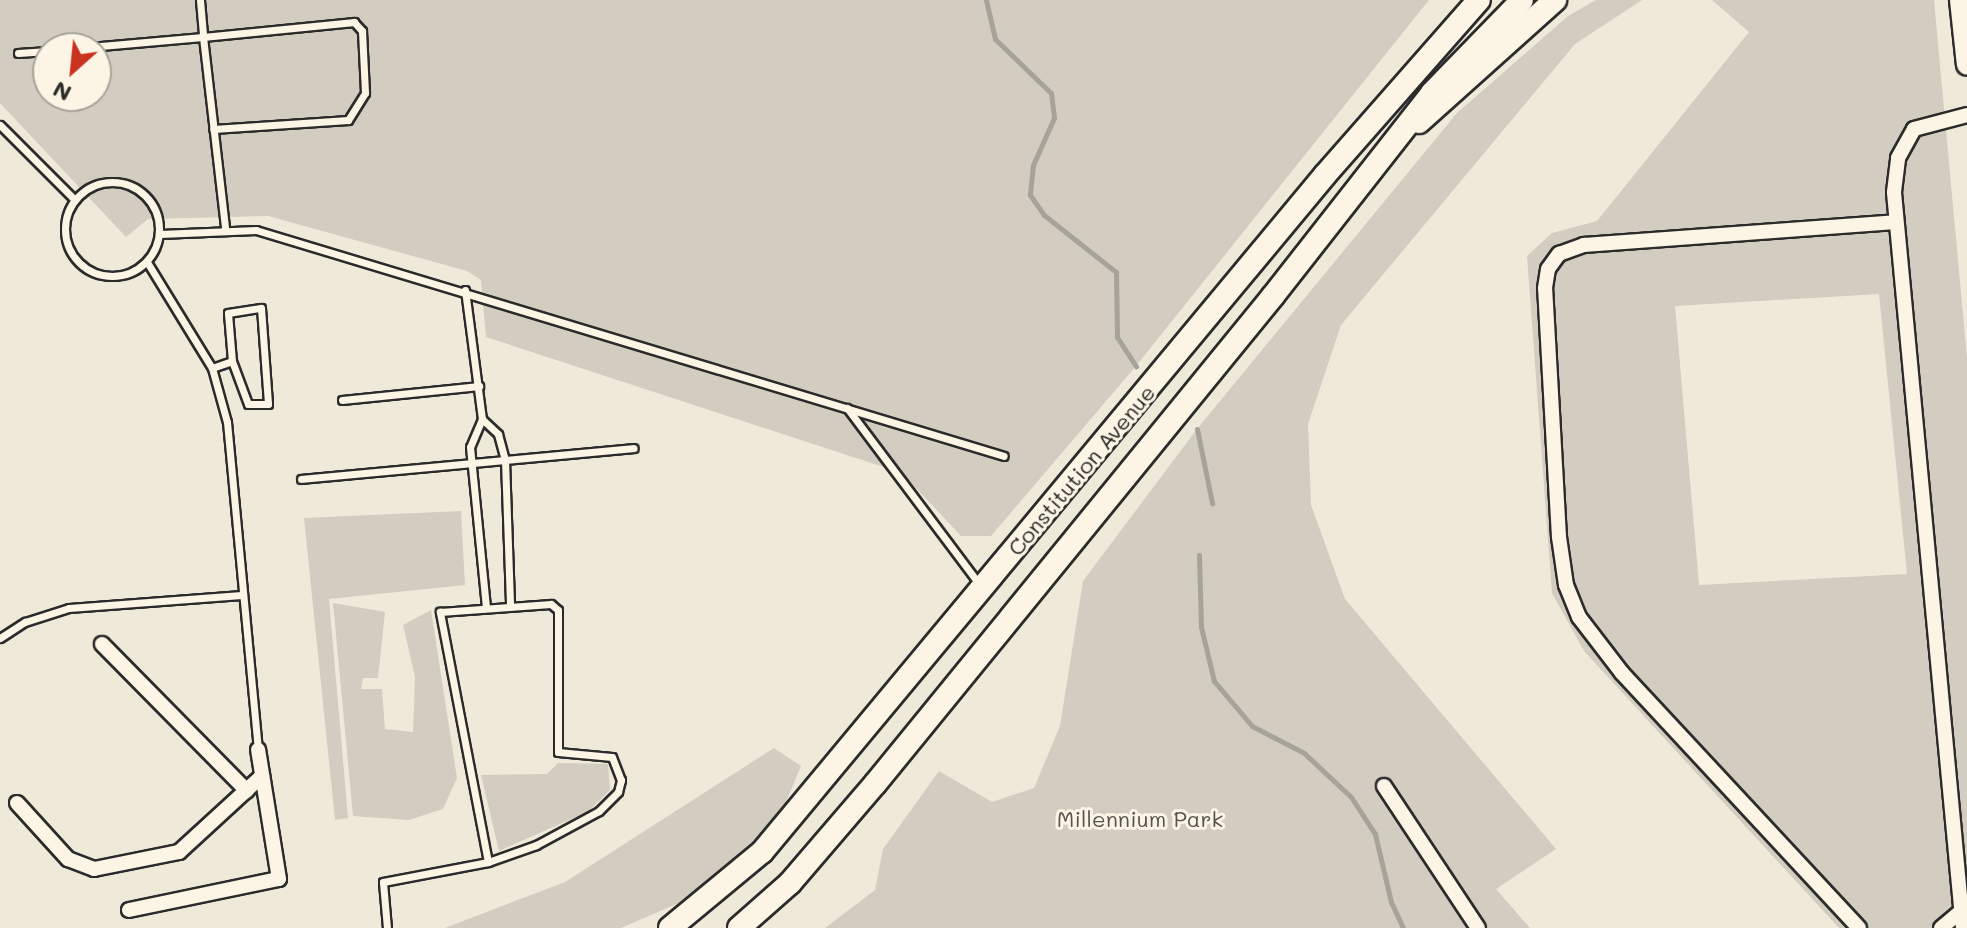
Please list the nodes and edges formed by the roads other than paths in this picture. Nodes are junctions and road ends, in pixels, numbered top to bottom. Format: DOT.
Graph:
graph roads {
  1 [pos="200,0"];
  2 [pos="1479,0"];
  3 [pos="1522,0"];
  4 [pos="1555,0"];
  5 [pos="1960,0"];
  6 [pos="203,37"];
  7 [pos="112,45"];
  8 [pos="32,52"];
  9 [pos="18,53"];
  10 [pos="1967,65"];
  11 [pos="1967,115"];
  12 [pos="0,125"];
  13 [pos="213,129"];
  14 [pos="1390,145"];
  15 [pos="74,199"];
  16 [pos="1895,222"];
  17 [pos="225,228"];
  18 [pos="160,234"];
  19 [pos="147,262"];
  20 [pos="465,290"];
  21 [pos="232,361"];
  22 [pos="212,368"];
  23 [pos="479,386"];
  24 [pos="342,400"];
  25 [pos="847,407"];
  26 [pos="482,419"];
  27 [pos="634,448"];
  28 [pos="1004,456"];
  29 [pos="505,460"];
  30 [pos="470,463"];
  31 [pos="301,479"];
  32 [pos="982,589"];
  33 [pos="242,595"];
  34 [pos="510,606"];
  35 [pos="486,608"];
  36 [pos="0,638"];
  37 [pos="102,644"];
  38 [pos="258,750"];
  39 [pos="262,776"];
  40 [pos="1384,786"];
  41 [pos="247,791"];
  42 [pos="17,803"];
  43 [pos="488,862"];
  44 [pos="129,910"];
  45 [pos="1961,911"];
  46 [pos="387,928"];
  47 [pos="670,928"];
  48 [pos="739,928"];
  49 [pos="1478,928"];
  50 [pos="1859,928"];
  51 [pos="1941,928"];
  52 [pos="1963,928"];
  1 -- 6 [label="lane"];
  2 -- 32 [label="main road, Constitution Avenue"];
  3 -- 14 [label="main road, Constitution Avenue"];
  4 -- 14 [label="main road"];
  5 -- 10 [label="main road"];
  6 -- 7 [label="lane"];
  6 -- 13 [label="lane"];
  6 -- 13 [label="lane"];
  8 -- 9 [label="lane"];
  11 -- 16 [label="street"];
  12 -- 15 [label="lane"];
  13 -- 17 [label="lane"];
  14 -- 48 [label="main road, Constitution Avenue"];
  15 -- 18 [label="lane"];
  15 -- 19 [label="lane"];
  16 -- 45 [label="street"];
  16 -- 50 [label="street"];
  17 -- 18 [label="lane"];
  17 -- 20 [label="lane"];
  18 -- 19 [label="lane"];
  19 -- 22 [label="lane"];
  20 -- 23 [label="lane"];
  20 -- 25 [label="lane"];
  21 -- 21 [label="lane"];
  21 -- 22 [label="lane"];
  22 -- 33 [label="lane"];
  23 -- 24 [label="lane"];
  23 -- 26 [label="lane"];
  25 -- 28 [label="lane"];
  25 -- 32 [label="lane"];
  26 -- 29 [label="lane"];
  26 -- 30 [label="lane"];
  27 -- 29 [label="lane"];
  29 -- 30 [label="lane"];
  29 -- 34 [label="lane"];
  30 -- 31 [label="lane"];
  30 -- 35 [label="lane"];
  32 -- 47 [label="main road, Constitution Avenue"];
  33 -- 36 [label="lane"];
  33 -- 38 [label="lane"];
  34 -- 35 [label="lane"];
  34 -- 43 [label="lane"];
  35 -- 43 [label="lane"];
  37 -- 41 [label="street"];
  38 -- 39 [label="street"];
  39 -- 41 [label="street"];
  39 -- 44 [label="street"];
  40 -- 49 [label="street"];
  41 -- 42 [label="street"];
  43 -- 46 [label="lane"];
  45 -- 51 [label="street"];
  45 -- 52 [label="street"];
}
